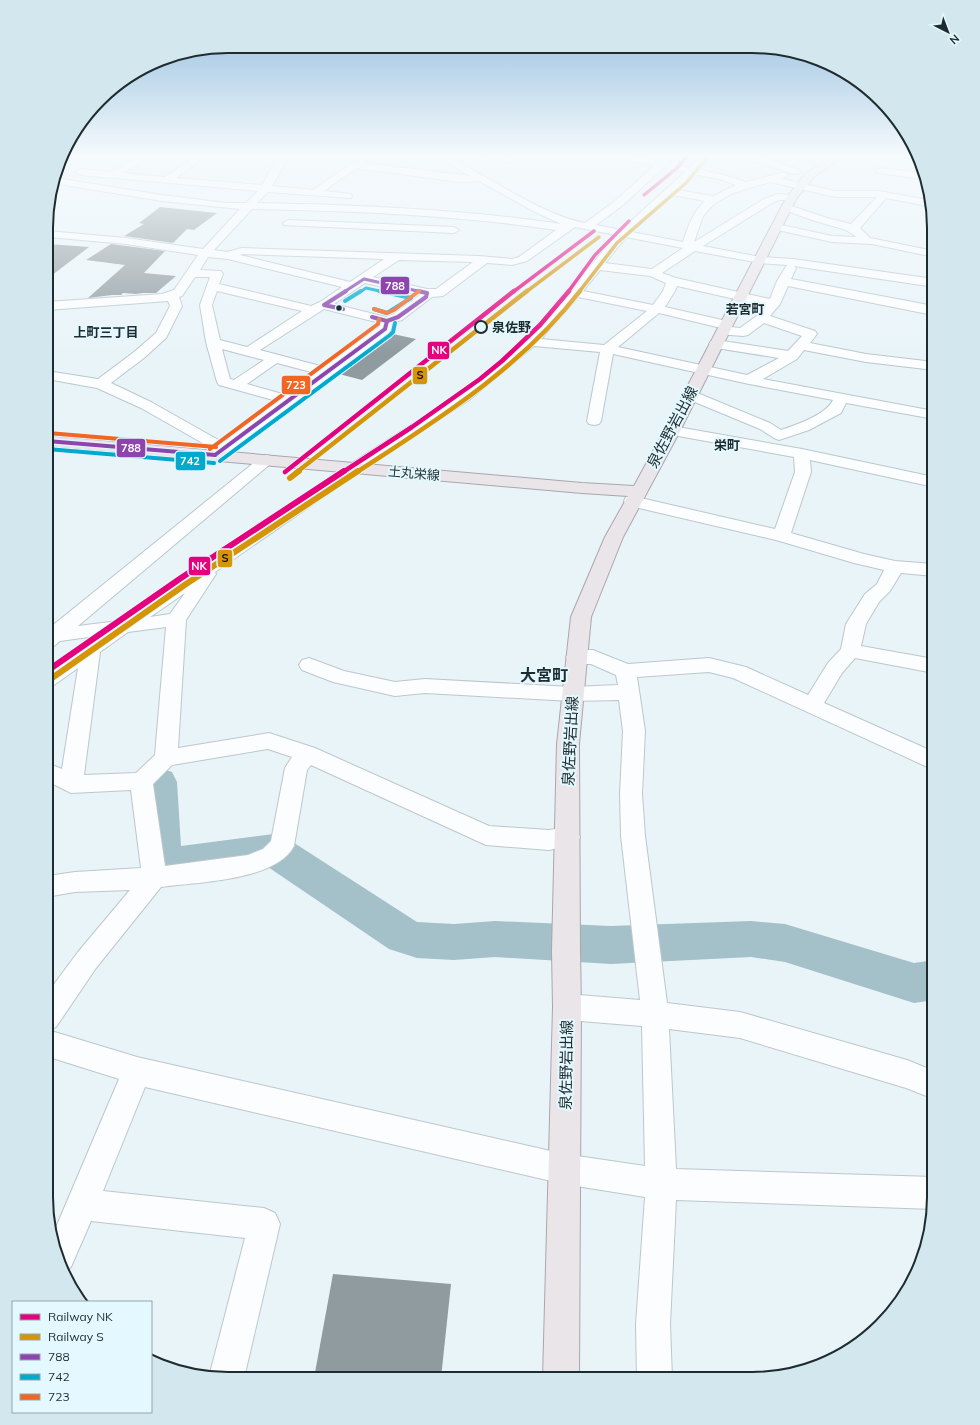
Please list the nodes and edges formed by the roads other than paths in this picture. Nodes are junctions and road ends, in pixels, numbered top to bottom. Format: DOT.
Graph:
graph roads {
  1 [pos="235,220"];
  2 [pos="466,220"];
  3 [pos="517,220"];
  4 [pos="562,220"];
  5 [pos="595,220"];
  6 [pos="638,220"];
  7 [pos="698,220"];
  8 [pos="734,220"];
  9 [pos="779,220"];
  10 [pos="826,220"];
  11 [pos="861,220"];
  12 [pos="288,223"];
  13 [pos="371,226"];
  14 [pos="570,226"];
  15 [pos="588,226"];
  16 [pos="776,227"];
  17 [pos="854,228"];
  18 [pos="624,233"];
  19 [pos="53,234"];
  20 [pos="459,237"];
  21 [pos="534,238"];
  22 [pos="550,239"];
  23 [pos="832,239"];
  24 [pos="867,241"];
  25 [pos="690,246"];
  26 [pos="822,247"];
  27 [pos="205,253"];
  28 [pos="927,253"];
  29 [pos="812,254"];
  30 [pos="355,255"];
  31 [pos="228,256"];
  32 [pos="395,257"];
  33 [pos="451,258"];
  34 [pos="484,260"];
  35 [pos="760,260"];
  36 [pos="798,263"];
  37 [pos="597,266"];
  38 [pos="192,273"];
  39 [pos="655,274"];
  40 [pos="364,278"];
  41 [pos="673,281"];
  42 [pos="784,281"];
  43 [pos="927,281"];
  44 [pos="213,286"];
  45 [pos="353,286"];
  46 [pos="427,293"];
  47 [pos="575,293"];
  48 [pos="172,296"];
  49 [pos="741,297"];
  50 [pos="774,304"];
  51 [pos="53,306"];
  52 [pos="318,307"];
  53 [pos="657,309"];
  54 [pos="927,309"];
  55 [pos="762,318"];
  56 [pos="387,321"];
  57 [pos="724,328"];
  58 [pos="213,342"];
  59 [pos="531,342"];
  60 [pos="716,344"];
  61 [pos="802,346"];
  62 [pos="607,349"];
  63 [pos="250,351"];
  64 [pos="792,356"];
  65 [pos="276,358"];
  66 [pos="927,365"];
  67 [pos="702,370"];
  68 [pos="326,372"];
  69 [pos="53,376"];
  70 [pos="749,380"];
  71 [pos="101,384"];
  72 [pos="236,385"];
  73 [pos="690,395"];
  74 [pos="841,398"];
  75 [pos="288,400"];
  76 [pos="927,414"];
  77 [pos="594,421"];
  78 [pos="672,431"];
  79 [pos="53,441"];
  80 [pos="219,452"];
  81 [pos="802,454"];
  82 [pos="267,460"];
  83 [pos="354,468"];
  84 [pos="927,481"];
  85 [pos="635,496"];
  86 [pos="781,536"];
  87 [pos="214,565"];
  88 [pos="895,567"];
  89 [pos="927,569"];
  90 [pos="176,620"];
  91 [pos="122,627"];
  92 [pos="53,634"];
  93 [pos="53,636"];
  94 [pos="91,648"];
  95 [pos="850,651"];
  96 [pos="576,657"];
  97 [pos="309,665"];
  98 [pos="927,665"];
  99 [pos="53,676"];
  100 [pos="628,681"];
  101 [pos="572,694"];
  102 [pos="812,705"];
  103 [pos="307,754"];
  104 [pos="166,758"];
  105 [pos="927,759"];
  106 [pos="53,774"];
  107 [pos="141,781"];
  108 [pos="71,784"];
  109 [pos="568,837"];
  110 [pos="154,878"];
  111 [pos="53,886"];
  112 [pos="567,1007"];
  113 [pos="53,1008"];
  114 [pos="655,1014"];
  115 [pos="53,1045"];
  116 [pos="137,1071"];
  117 [pos="927,1082"];
  118 [pos="564,1169"];
  119 [pos="662,1184"];
  120 [pos="927,1193"];
  121 [pos="81,1204"];
  122 [pos="62,1252"];
  123 [pos="227,1372"];
  124 [pos="561,1372"];
  125 [pos="655,1372"];
  1 -- 27 [label="street"];
  2 -- 20 [label="street"];
  3 -- 14 [label="street"];
  4 -- 14 [label="street"];
  5 -- 15 [label="street"];
  6 -- 18 [label="street"];
  7 -- 25 [label="street"];
  8 -- 25 [label="street"];
  9 -- 16 [label="main road, 泉佐野岩出線"];
  10 -- 17 [label="street"];
  11 -- 17 [label="street"];
  12 -- 13 [label="street"];
  13 -- 20 [label="street"];
  13 -- 30 [label="street"];
  14 -- 15 [label="street"];
  14 -- 22 [label="street"];
  15 -- 18 [label="street"];
  16 -- 23 [label="street"];
  16 -- 35 [label="main road, 泉佐野岩出線"];
  17 -- 24 [label="street"];
  18 -- 25 [label="street"];
  18 -- 37 [label="street"];
  19 -- 27 [label="street"];
  20 -- 33 [label="street"];
  21 -- 22 [label="street"];
  22 -- 34 [label="street"];
  23 -- 24 [label="street"];
  23 -- 26 [label="street"];
  24 -- 28 [label="street"];
  25 -- 35 [label="street"];
  25 -- 39 [label="street"];
  27 -- 31 [label="street"];
  27 -- 38 [label="street"];
  29 -- 36 [label="street"];
  30 -- 31 [label="street"];
  30 -- 32 [label="street"];
  31 -- 45 [label="street"];
  32 -- 33 [label="street"];
  32 -- 40 [label="street"];
  33 -- 34 [label="street"];
  34 -- 46 [label="street"];
  35 -- 36 [label="street"];
  35 -- 49 [label="main road, 泉佐野岩出線"];
  36 -- 42 [label="street"];
  36 -- 43 [label="street"];
  37 -- 39 [label="street"];
  37 -- 47 [label="street"];
  38 -- 44 [label="street"];
  38 -- 48 [label="street"];
  39 -- 41 [label="street"];
  40 -- 45 [label="street"];
  40 -- 46 [label="street"];
  41 -- 49 [label="street"];
  41 -- 53 [label="street"];
  42 -- 50 [label="street"];
  42 -- 54 [label="street"];
  44 -- 52 [label="street"];
  44 -- 58 [label="street"];
  45 -- 52 [label="street"];
  46 -- 56 [label="street"];
  47 -- 53 [label="street"];
  47 -- 59 [label="street"];
  48 -- 51 [label="street"];
  48 -- 71 [label="street"];
  49 -- 50 [label="street"];
  49 -- 57 [label="main road, 泉佐野岩出線"];
  50 -- 55 [label="street"];
  52 -- 56 [label="street"];
  52 -- 63 [label="street"];
  53 -- 57 [label="street"];
  53 -- 62 [label="street"];
  55 -- 57 [label="street"];
  55 -- 61 [label="street"];
  56 -- 68 [label="street"];
  57 -- 60 [label="main road, 泉佐野岩出線"];
  58 -- 63 [label="street"];
  58 -- 72 [label="street"];
  59 -- 62 [label="street"];
  59 -- 83 [label="street"];
  60 -- 64 [label="street"];
  60 -- 67 [label="main road, 泉佐野岩出線"];
  61 -- 64 [label="street"];
  61 -- 66 [label="street"];
  62 -- 67 [label="street"];
  62 -- 77 [label="street"];
  63 -- 65 [label="street"];
  64 -- 70 [label="street"];
  65 -- 68 [label="street"];
  65 -- 72 [label="street"];
  67 -- 70 [label="street"];
  67 -- 73 [label="main road, 泉佐野岩出線"];
  68 -- 75 [label="street"];
  69 -- 71 [label="street"];
  70 -- 74 [label="street"];
  71 -- 80 [label="street"];
  72 -- 75 [label="street"];
  73 -- 74 [label="street"];
  73 -- 78 [label="main road, 泉佐野岩出線"];
  74 -- 76 [label="street"];
  75 -- 80 [label="street"];
  78 -- 81 [label="street"];
  78 -- 85 [label="main road, 泉佐野岩出線"];
  79 -- 80 [label="main road, 土丸栄線"];
  80 -- 82 [label="main road, 土丸栄線"];
  81 -- 84 [label="street"];
  81 -- 86 [label="street"];
  82 -- 83 [label="main road, 土丸栄線"];
  82 -- 92 [label="street"];
  83 -- 85 [label="main road, 土丸栄線"];
  83 -- 87 [label="street"];
  85 -- 86 [label="street"];
  85 -- 96 [label="main road, 泉佐野岩出線"];
  86 -- 88 [label="street"];
  87 -- 90 [label="street"];
  87 -- 91 [label="street"];
  88 -- 89 [label="street"];
  88 -- 95 [label="street"];
  90 -- 91 [label="street"];
  90 -- 104 [label="street"];
  91 -- 93 [label="street"];
  91 -- 94 [label="street"];
  94 -- 99 [label="street"];
  94 -- 108 [label="street"];
  95 -- 98 [label="street"];
  95 -- 102 [label="street"];
  96 -- 100 [label="street"];
  96 -- 101 [label="main road, 泉佐野岩出線"];
  97 -- 101 [label="street"];
  100 -- 101 [label="street"];
  100 -- 102 [label="street"];
  100 -- 114 [label="street"];
  101 -- 109 [label="main road, 泉佐野岩出線"];
  102 -- 105 [label="street"];
  103 -- 104 [label="street"];
  103 -- 109 [label="street"];
  103 -- 110 [label="street"];
  104 -- 107 [label="street"];
  106 -- 108 [label="street"];
  107 -- 108 [label="street"];
  107 -- 110 [label="street"];
  109 -- 112 [label="main road, 泉佐野岩出線"];
  110 -- 111 [label="street"];
  110 -- 113 [label="street"];
  112 -- 114 [label="street"];
  112 -- 118 [label="main road, 泉佐野岩出線"];
  114 -- 117 [label="street"];
  114 -- 119 [label="street"];
  115 -- 116 [label="street"];
  116 -- 118 [label="street"];
  116 -- 121 [label="street"];
  118 -- 119 [label="street"];
  118 -- 124 [label="main road, 泉佐野岩出線"];
  119 -- 120 [label="street"];
  119 -- 125 [label="street"];
  121 -- 122 [label="street"];
  121 -- 123 [label="street"];
}
